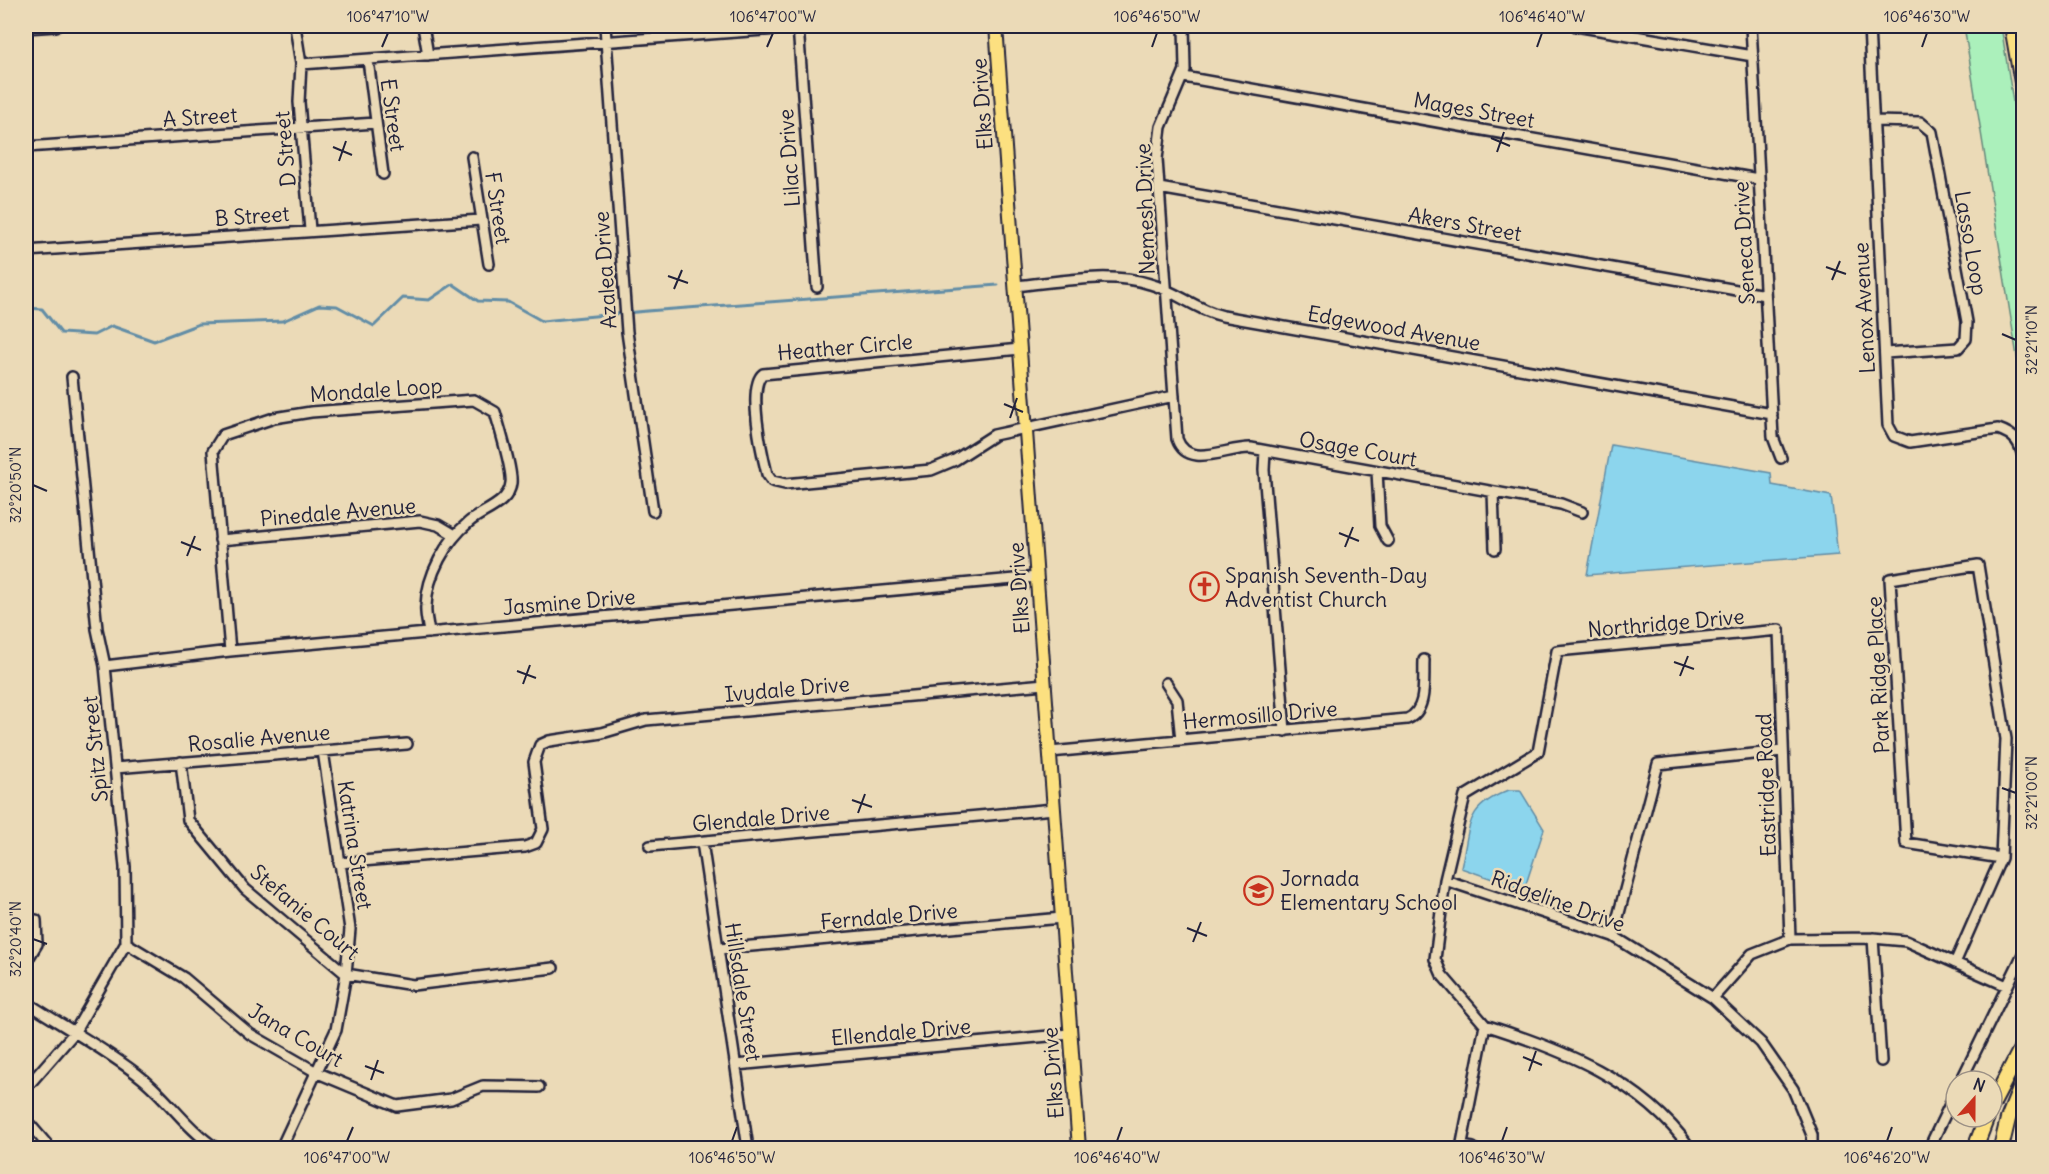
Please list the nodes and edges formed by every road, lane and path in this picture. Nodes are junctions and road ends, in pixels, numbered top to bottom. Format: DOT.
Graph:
graph roads {
  1 [pos="56,26"];
  2 [pos="295,26"];
  3 [pos="423,26"];
  4 [pos="605,26"];
  5 [pos="798,26"];
  6 [pos="820,26"];
  7 [pos="996,26"];
  8 [pos="1184,26"];
  9 [pos="1576,26"];
  10 [pos="1751,26"];
  11 [pos="1869,26"];
  12 [pos="2012,26"];
  13 [pos="26,28"];
  14 [pos="1623,30"];
  15 [pos="606,42"];
  16 [pos="428,55"];
  17 [pos="1753,56"];
  18 [pos="368,60"];
  19 [pos="301,64"];
  20 [pos="1184,77"];
  21 [pos="2024,94"];
  22 [pos="1873,121"];
  23 [pos="376,123"];
  24 [pos="300,128"];
  25 [pos="26,147"];
  26 [pos="472,157"];
  27 [pos="383,174"];
  28 [pos="1758,179"];
  29 [pos="1159,188"];
  30 [pos="481,220"];
  31 [pos="310,230"];
  32 [pos="26,251"];
  33 [pos="489,264"];
  34 [pos="1015,286"];
  35 [pos="817,287"];
  36 [pos="1166,290"];
  37 [pos="1765,295"];
  38 [pos="1020,349"];
  39 [pos="1885,353"];
  40 [pos="72,377"];
  41 [pos="1174,396"];
  42 [pos="1772,414"];
  43 [pos="1026,429"];
  44 [pos="1264,451"];
  45 [pos="1781,458"];
  46 [pos="2024,460"];
  47 [pos="1377,471"];
  48 [pos="1493,492"];
  49 [pos="652,511"];
  50 [pos="1582,512"];
  51 [pos="455,535"];
  52 [pos="220,540"];
  53 [pos="1388,541"];
  54 [pos="1495,549"];
  55 [pos="1037,577"];
  56 [pos="1779,630"];
  57 [pos="429,633"];
  58 [pos="230,651"];
  59 [pos="1424,660"];
  60 [pos="105,666"];
  61 [pos="1166,683"];
  62 [pos="1045,684"];
  63 [pos="1285,731"];
  64 [pos="1181,740"];
  65 [pos="407,744"];
  66 [pos="323,751"];
  67 [pos="1782,751"];
  68 [pos="1050,752"];
  69 [pos="181,762"];
  70 [pos="115,768"];
  71 [pos="1054,809"];
  72 [pos="539,840"];
  73 [pos="702,842"];
  74 [pos="548,846"];
  75 [pos="650,846"];
  76 [pos="2001,858"];
  77 [pos="339,863"];
  78 [pos="1445,880"];
  79 [pos="1062,918"];
  80 [pos="36,920"];
  81 [pos="1612,936"];
  82 [pos="1873,938"];
  83 [pos="1790,939"];
  84 [pos="126,943"];
  85 [pos="719,949"];
  86 [pos="2024,952"];
  87 [pos="26,962"];
  88 [pos="1955,963"];
  89 [pos="553,968"];
  90 [pos="346,974"];
  91 [pos="2007,986"];
  92 [pos="1713,998"];
  93 [pos="26,1002"];
  94 [pos="1485,1026"];
  95 [pos="74,1033"];
  96 [pos="1070,1034"];
  97 [pos="2024,1043"];
  98 [pos="1881,1061"];
  99 [pos="736,1065"];
  100 [pos="1967,1069"];
  101 [pos="318,1073"];
  102 [pos="2024,1079"];
  103 [pos="2004,1082"];
  104 [pos="539,1087"];
  105 [pos="26,1088"];
  106 [pos="1944,1117"];
  107 [pos="26,1120"];
  108 [pos="1982,1129"];
  109 [pos="1461,1147"];
  110 [pos="50,1149"];
  111 [pos="216,1149"];
  112 [pos="281,1149"];
  113 [pos="748,1149"];
  114 [pos="1079,1149"];
  115 [pos="1473,1149"];
  116 [pos="1690,1149"];
  117 [pos="1812,1149"];
  118 [pos="1929,1149"];
  119 [pos="1975,1149"];
  120 [pos="2001,1149"];
  1 -- 13 [label="street"];
  2 -- 19 [label="street, D Street"];
  3 -- 16 [label="street"];
  4 -- 15 [label="street, Azalea Drive"];
  5 -- 6 [label="street"];
  5 -- 15 [label="street"];
  5 -- 35 [label="street, Lilac Drive"];
  7 -- 34 [label="main road, Elks Drive"];
  8 -- 20 [label="street, Nemesh Drive"];
  9 -- 14 [label="street"];
  10 -- 17 [label="street, Seneca Drive"];
  11 -- 22 [label="street, Lenox Avenue"];
  12 -- 21 [label="highway"];
  14 -- 17 [label="street"];
  15 -- 16 [label="street"];
  15 -- 49 [label="street, Azalea Drive"];
  16 -- 18 [label="street"];
  17 -- 28 [label="street, Seneca Drive"];
  18 -- 19 [label="street"];
  18 -- 23 [label="street, E Street"];
  19 -- 24 [label="street, D Street"];
  20 -- 28 [label="street, Mages Street"];
  20 -- 29 [label="street, Nemesh Drive"];
  22 -- 39 [label="street, Lenox Avenue"];
  22 -- 39 [label="street, Lasso Loop"];
  23 -- 24 [label="street, A Street"];
  23 -- 27 [label="street, E Street"];
  24 -- 25 [label="street, A Street"];
  24 -- 31 [label="street, D Street"];
  26 -- 30 [label="street, F Street"];
  28 -- 37 [label="street, Seneca Drive"];
  29 -- 36 [label="street, Nemesh Drive"];
  29 -- 37 [label="street, Akers Street"];
  30 -- 31 [label="street, B Street"];
  30 -- 33 [label="street, F Street"];
  31 -- 32 [label="street, B Street"];
  34 -- 36 [label="street, Edgewood Avenue"];
  34 -- 38 [label="main road, Elks Drive"];
  36 -- 41 [label="street, Nemesh Drive"];
  36 -- 42 [label="street, Edgewood Avenue"];
  37 -- 42 [label="street, Seneca Drive"];
  38 -- 43 [label="main road, Elks Drive"];
  38 -- 43 [label="street, Heather Circle"];
  39 -- 46 [label="street, Lenox Avenue"];
  40 -- 60 [label="street, Spitz Street"];
  41 -- 43 [label="street, Heather Circle"];
  41 -- 44 [label="street, Osage Court"];
  42 -- 45 [label="street, Seneca Drive"];
  43 -- 55 [label="main road, Elks Drive"];
  44 -- 47 [label="street, Osage Court"];
  44 -- 63 [label="street"];
  47 -- 48 [label="street, Osage Court"];
  47 -- 53 [label="street"];
  48 -- 50 [label="street, Osage Court"];
  48 -- 54 [label="street"];
  51 -- 52 [label="street, Pinedale Avenue"];
  51 -- 52 [label="street, Mondale Loop"];
  51 -- 57 [label="street, Mondale Loop"];
  52 -- 58 [label="street, Mondale Loop"];
  55 -- 57 [label="street, Jasmine Drive"];
  55 -- 62 [label="main road, Elks Drive"];
  56 -- 67 [label="street, Eastridge Road"];
  56 -- 78 [label="street, Northridge Drive"];
  57 -- 58 [label="street, Jasmine Drive"];
  58 -- 60 [label="street, Jasmine Drive"];
  59 -- 63 [label="street, Hermosillo Drive"];
  60 -- 70 [label="street, Spitz Street"];
  61 -- 64 [label="street"];
  62 -- 68 [label="main road, Elks Drive"];
  62 -- 72 [label="street, Ivydale Drive"];
  63 -- 64 [label="street, Hermosillo Drive"];
  64 -- 68 [label="street, Hermosillo Drive"];
  65 -- 66 [label="street, Rosalie Avenue"];
  66 -- 69 [label="street, Rosalie Avenue"];
  66 -- 77 [label="street, Katrina Street"];
  67 -- 81 [label="street"];
  67 -- 83 [label="street, Eastridge Road"];
  68 -- 71 [label="main road, Elks Drive"];
  69 -- 70 [label="street, Rosalie Avenue"];
  69 -- 90 [label="street, Stefanie Court"];
  70 -- 84 [label="street, Spitz Street"];
  71 -- 73 [label="street, Glendale Drive"];
  71 -- 79 [label="main road, Elks Drive"];
  72 -- 74 [label="street"];
  72 -- 77 [label="street"];
  73 -- 75 [label="street, Glendale Drive"];
  73 -- 85 [label="street, Hillsdale Street"];
  76 -- 76 [label="street, Park Ridge Place"];
  76 -- 88 [label="street, Park Ridge Place"];
  77 -- 90 [label="street, Katrina Street"];
  78 -- 81 [label="street, Ridgeline Drive"];
  78 -- 94 [label="street"];
  79 -- 85 [label="street, Ferndale Drive"];
  79 -- 96 [label="main road, Elks Drive"];
  80 -- 87 [label="street"];
  81 -- 92 [label="street, Ridgeline Drive"];
  82 -- 83 [label="street"];
  82 -- 88 [label="street"];
  82 -- 98 [label="street"];
  83 -- 92 [label="street"];
  84 -- 95 [label="street"];
  84 -- 101 [label="street, Jana Court"];
  85 -- 99 [label="street, Hillsdale Street"];
  86 -- 91 [label="street"];
  88 -- 91 [label="street"];
  89 -- 90 [label="street, Stefanie Court"];
  90 -- 101 [label="street, Katrina Street"];
  91 -- 100 [label="street"];
  92 -- 117 [label="street, Ridgeline Drive"];
  93 -- 95 [label="street"];
  94 -- 109 [label="street"];
  94 -- 116 [label="street"];
  95 -- 105 [label="street"];
  95 -- 111 [label="street"];
  96 -- 99 [label="street, Ellendale Drive"];
  96 -- 114 [label="main road, Elks Drive"];
  97 -- 103 [label="highway"];
  99 -- 113 [label="street, Hillsdale Street"];
  101 -- 104 [label="street, Jana Court"];
  101 -- 112 [label="street, Katrina Street"];
  102 -- 120 [label="highway"];
  106 -- 118 [label="street"];
  107 -- 110 [label="street"];
  108 -- 119 [label="highway"];
  109 -- 115 [label="street"];
}
